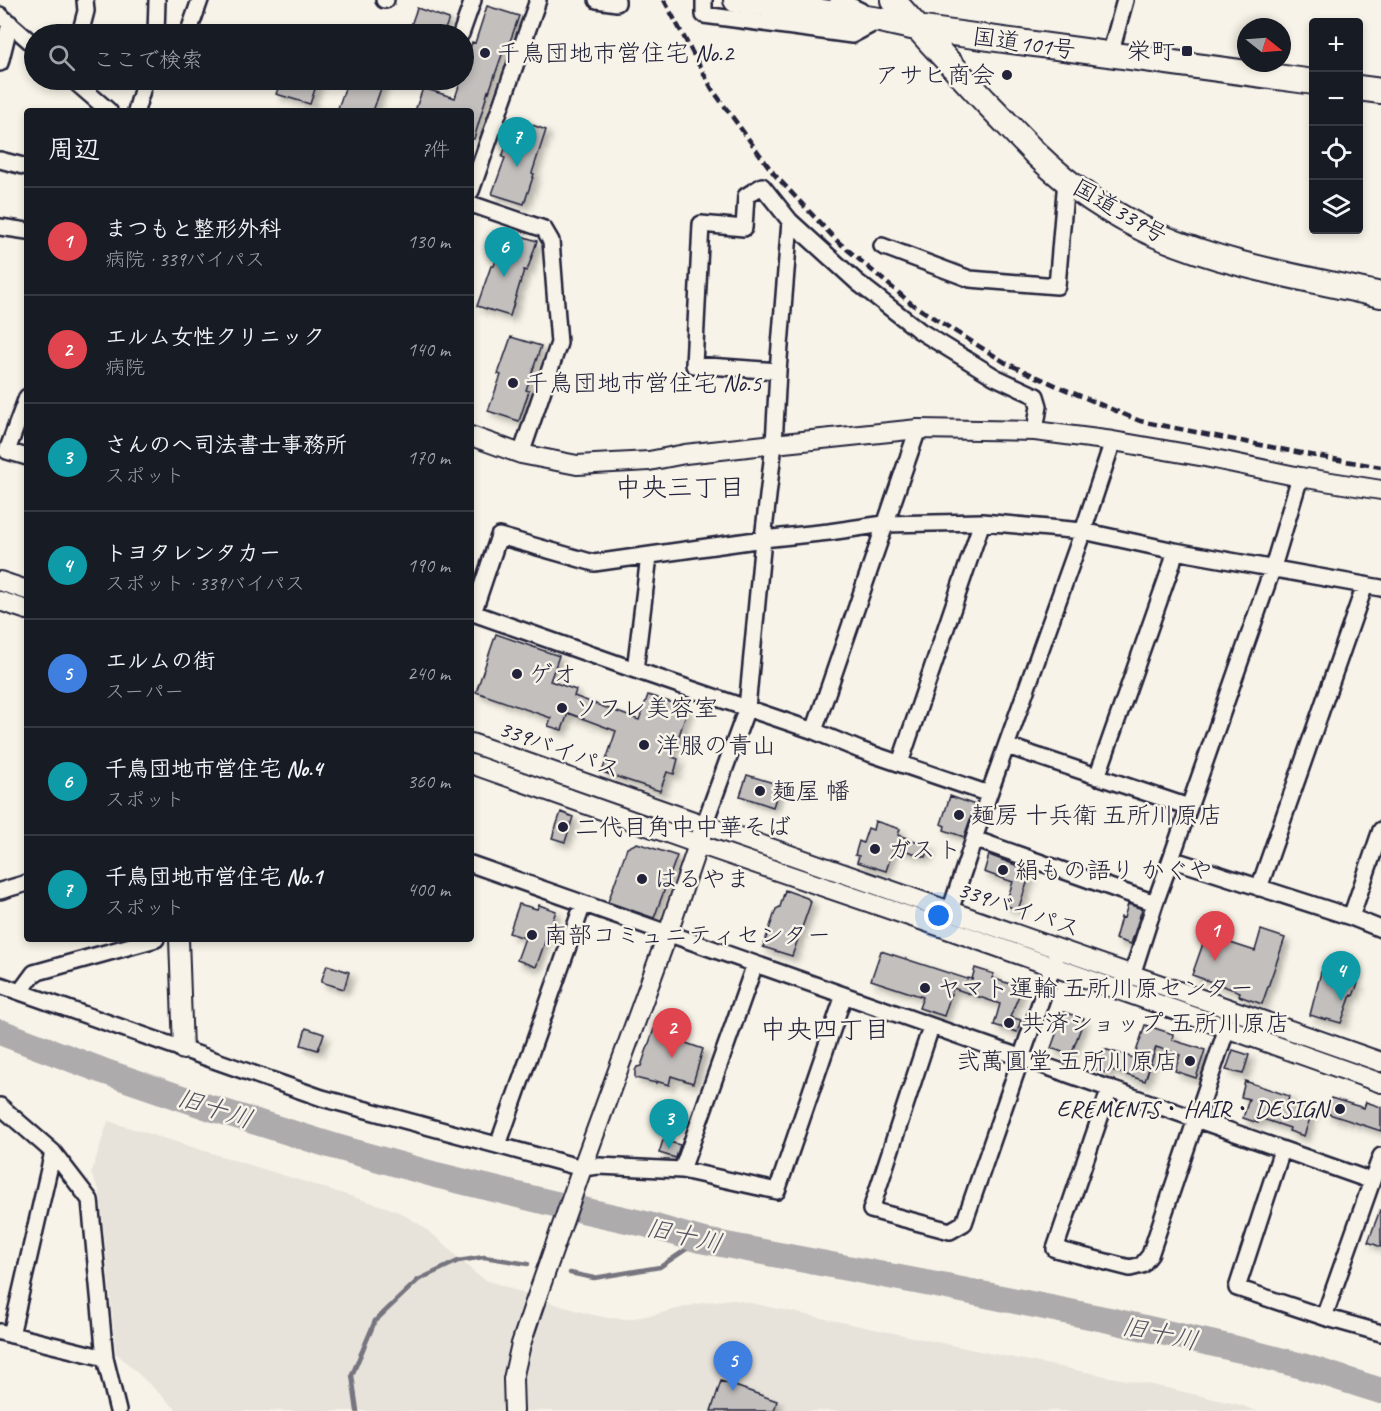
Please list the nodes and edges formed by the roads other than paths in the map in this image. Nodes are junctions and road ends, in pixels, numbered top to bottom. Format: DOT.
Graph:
graph roads {
  1 [pos="85,0"];
  2 [pos="157,0"];
  3 [pos="200,0"];
  4 [pos="473,0"];
  5 [pos="538,0"];
  6 [pos="597,0"];
  7 [pos="618,0"];
  8 [pos="704,0"];
  9 [pos="735,0"];
  10 [pos="838,0"];
  11 [pos="1125,0"];
  12 [pos="887,10"];
  13 [pos="5,19"];
  14 [pos="83,24"];
  15 [pos="156,24"];
  16 [pos="192,24"];
  17 [pos="465,24"];
  18 [pos="916,28"];
  19 [pos="24,36"];
  20 [pos="1110,55"];
  21 [pos="0,63"];
  22 [pos="1309,81"];
  23 [pos="1363,89"];
  24 [pos="85,90"];
  25 [pos="142,90"];
  26 [pos="1381,91"];
  27 [pos="106,108"];
  28 [pos="137,108"];
  29 [pos="0,160"];
  30 [pos="24,166"];
  31 [pos="1066,180"];
  32 [pos="474,182"];
  33 [pos="474,205"];
  34 [pos="790,220"];
  35 [pos="0,227"];
  36 [pos="24,231"];
  37 [pos="882,246"];
  38 [pos="1381,295"];
  39 [pos="778,371"];
  40 [pos="24,406"];
  41 [pos="918,429"];
  42 [pos="1035,431"];
  43 [pos="474,437"];
  44 [pos="1113,441"];
  45 [pos="774,444"];
  46 [pos="521,454"];
  47 [pos="24,456"];
  48 [pos="1300,477"];
  49 [pos="1381,490"];
  50 [pos="982,522"];
  51 [pos="884,524"];
  52 [pos="1083,531"];
  53 [pos="763,539"];
  54 [pos="1175,551"];
  55 [pos="649,556"];
  56 [pos="1273,567"];
  57 [pos="0,581"];
  58 [pos="1365,585"];
  59 [pos="1381,588"];
  60 [pos="24,589"];
  61 [pos="0,601"];
  62 [pos="24,609"];
  63 [pos="474,610"];
  64 [pos="474,613"];
  65 [pos="635,670"];
  66 [pos="747,708"];
  67 [pos="814,731"];
  68 [pos="474,744"];
  69 [pos="1007,746"];
  70 [pos="900,763"];
  71 [pos="474,765"];
  72 [pos="1097,777"];
  73 [pos="989,794"];
  74 [pos="1189,807"];
  75 [pos="704,825"];
  76 [pos="1381,830"];
  77 [pos="974,839"];
  78 [pos="698,844"];
  79 [pos="1171,859"];
  80 [pos="474,865"];
  81 [pos="24,884"];
  82 [pos="1259,888"];
  83 [pos="0,891"];
  84 [pos="1155,903"];
  85 [pos="583,904"];
  86 [pos="950,910"];
  87 [pos="1351,917"];
  88 [pos="944,928"];
  89 [pos="1381,928"];
  90 [pos="668,933"];
  91 [pos="145,942"];
  92 [pos="179,942"];
  93 [pos="1058,949"];
  94 [pos="755,964"];
  95 [pos="1053,967"];
  96 [pos="1132,975"];
  97 [pos="0,985"];
  98 [pos="20,992"];
  99 [pos="844,995"];
  100 [pos="931,1027"];
  101 [pos="1227,1028"];
  102 [pos="183,1050"];
  103 [pos="1021,1058"];
  104 [pos="1381,1062"];
  105 [pos="1381,1083"];
  106 [pos="1110,1088"];
  107 [pos="0,1106"];
  108 [pos="1195,1120"];
  109 [pos="498,1145"];
  110 [pos="1282,1150"];
  111 [pos="53,1152"];
  112 [pos="1381,1156"];
  113 [pos="682,1170"];
  114 [pos="580,1173"];
  115 [pos="1372,1182"];
  116 [pos="1324,1317"];
  117 [pos="1381,1333"];
  118 [pos="5,1334"];
  119 [pos="105,1358"];
  120 [pos="118,1411"];
  121 [pos="514,1411"];
  1 -- 14 [label="street"];
  2 -- 15 [label="street"];
  3 -- 16 [label="street"];
  4 -- 17 [label="street"];
  5 -- 32 [label="street"];
  6 -- 7 [label="street"];
  8 -- 12 [label="street"];
  9 -- 12 [label="highway, 国道101号"];
  10 -- 12 [label="street"];
  11 -- 20 [label="street"];
  12 -- 18 [label="highway, 国道101号"];
  13 -- 19 [label="street"];
  13 -- 21 [label="street"];
  18 -- 20 [label="highway, 国道101号"];
  18 -- 31 [label="highway, 国道339号"];
  20 -- 22 [label="highway, 国道101号"];
  23 -- 26 [label="highway"];
  24 -- 27 [label="street"];
  25 -- 28 [label="street"];
  29 -- 30 [label="street"];
  31 -- 37 [label="street"];
  31 -- 38 [label="highway, 国道339号"];
  33 -- 46 [label="street"];
  34 -- 39 [label="street"];
  34 -- 39 [label="street"];
  34 -- 42 [label="street"];
  35 -- 36 [label="street"];
  39 -- 45 [label="street"];
  40 -- 47 [label="street"];
  41 -- 42 [label="street"];
  41 -- 45 [label="street"];
  41 -- 51 [label="street"];
  42 -- 44 [label="street"];
  43 -- 46 [label="street"];
  44 -- 48 [label="street"];
  44 -- 52 [label="street"];
  45 -- 46 [label="street"];
  45 -- 53 [label="street"];
  48 -- 49 [label="street"];
  48 -- 56 [label="street"];
  50 -- 51 [label="street"];
  50 -- 52 [label="street"];
  50 -- 70 [label="street"];
  51 -- 53 [label="street"];
  51 -- 67 [label="street"];
  52 -- 54 [label="street"];
  52 -- 69 [label="street"];
  53 -- 55 [label="street"];
  53 -- 66 [label="street"];
  54 -- 56 [label="street"];
  54 -- 72 [label="street"];
  55 -- 63 [label="street"];
  55 -- 65 [label="street"];
  56 -- 58 [label="street"];
  56 -- 74 [label="street"];
  57 -- 60 [label="street"];
  58 -- 59 [label="street"];
  58 -- 82 [label="street"];
  61 -- 62 [label="street"];
  64 -- 65 [label="street"];
  65 -- 66 [label="street"];
  66 -- 67 [label="street"];
  66 -- 75 [label="street"];
  67 -- 70 [label="street"];
  68 -- 75 [label="street, 339バイパス"];
  69 -- 72 [label="street"];
  69 -- 73 [label="street"];
  70 -- 73 [label="street"];
  71 -- 78 [label="street"];
  72 -- 74 [label="street"];
  73 -- 77 [label="street"];
  74 -- 79 [label="street"];
  75 -- 78 [label="street"];
  75 -- 86 [label="street, 339バイパス"];
  76 -- 87 [label="street"];
  77 -- 84 [label="street"];
  77 -- 86 [label="street"];
  78 -- 88 [label="street"];
  78 -- 90 [label="street"];
  79 -- 82 [label="street"];
  79 -- 84 [label="street"];
  80 -- 85 [label="street"];
  81 -- 83 [label="street"];
  82 -- 87 [label="street"];
  84 -- 96 [label="street"];
  85 -- 90 [label="street"];
  85 -- 109 [label="street"];
  86 -- 88 [label="street"];
  86 -- 93 [label="street, 339バイパス"];
  87 -- 89 [label="street"];
  88 -- 95 [label="street"];
  90 -- 94 [label="street"];
  90 -- 114 [label="street"];
  91 -- 98 [label="street"];
  92 -- 102 [label="street"];
  93 -- 95 [label="street"];
  93 -- 96 [label="street, 339バイパス"];
  94 -- 99 [label="street"];
  94 -- 113 [label="street"];
  95 -- 101 [label="street"];
  95 -- 103 [label="street"];
  96 -- 104 [label="street, 339バイパス"];
  97 -- 98 [label="street"];
  98 -- 102 [label="street"];
  99 -- 100 [label="street"];
  99 -- 113 [label="street"];
  100 -- 103 [label="street"];
  100 -- 103 [label="street"];
  101 -- 105 [label="street"];
  101 -- 108 [label="street"];
  102 -- 109 [label="street"];
  103 -- 106 [label="street"];
  106 -- 108 [label="street"];
  106 -- 108 [label="street"];
  107 -- 111 [label="street"];
  108 -- 110 [label="street"];
  109 -- 114 [label="street"];
  110 -- 115 [label="street"];
  110 -- 116 [label="street"];
  111 -- 118 [label="street"];
  111 -- 119 [label="street"];
  112 -- 115 [label="street"];
  113 -- 114 [label="street"];
  114 -- 121 [label="street"];
  115 -- 116 [label="street"];
  116 -- 117 [label="street"];
  118 -- 119 [label="street"];
  119 -- 120 [label="street"];
}
